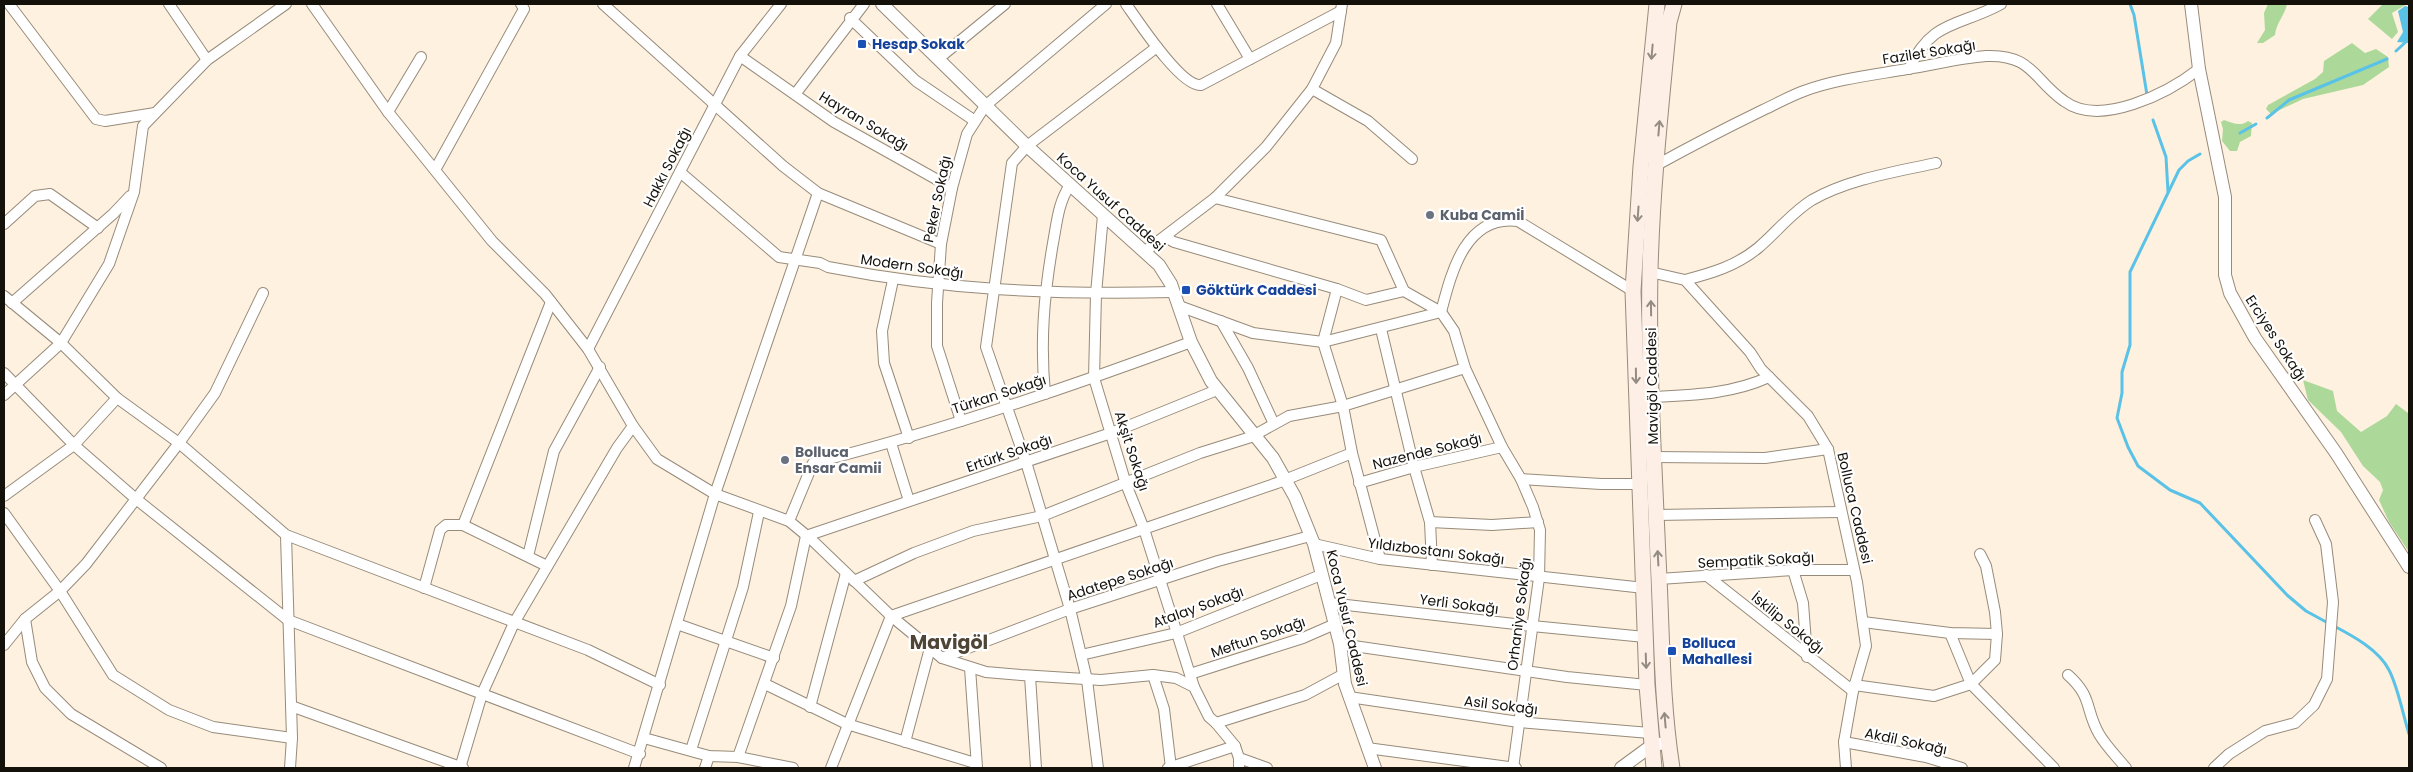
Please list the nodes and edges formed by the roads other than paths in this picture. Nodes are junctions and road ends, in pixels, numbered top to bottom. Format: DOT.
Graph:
graph roads {
  1 [pos="9,4"];
  2 [pos="169,4"];
  3 [pos="286,4"];
  4 [pos="312,4"];
  5 [pos="521,4"];
  6 [pos="603,4"];
  7 [pos="781,4"];
  8 [pos="864,4"];
  9 [pos="882,4"];
  10 [pos="1005,4"];
  11 [pos="1106,4"];
  12 [pos="1126,4"];
  13 [pos="1217,4"];
  14 [pos="1657,4"];
  15 [pos="1674,4"];
  16 [pos="2001,4"];
  17 [pos="2191,4"];
  18 [pos="1341,7"];
  19 [pos="850,18"];
  20 [pos="1157,47"];
  21 [pos="740,56"];
  22 [pos="422,57"];
  23 [pos="938,58"];
  24 [pos="1250,59"];
  25 [pos="207,60"];
  26 [pos="1909,69"];
  27 [pos="2199,69"];
  28 [pos="1312,89"];
  29 [pos="796,93"];
  30 [pos="714,104"];
  31 [pos="985,106"];
  32 [pos="388,112"];
  33 [pos="155,113"];
  34 [pos="975,121"];
  35 [pos="1027,146"];
  36 [pos="1412,159"];
  37 [pos="1936,163"];
  38 [pos="1655,166"];
  39 [pos="435,170"];
  40 [pos="680,172"];
  41 [pos="1070,185"];
  42 [pos="952,188"];
  43 [pos="134,192"];
  44 [pos="818,193"];
  45 [pos="1215,198"];
  46 [pos="1103,215"];
  47 [pos="4,224"];
  48 [pos="98,228"];
  49 [pos="1165,236"];
  50 [pos="941,244"];
  51 [pos="1144,252"];
  52 [pos="796,258"];
  53 [pos="1650,272"];
  54 [pos="893,280"];
  55 [pos="1685,280"];
  56 [pos="938,285"];
  57 [pos="993,289"];
  58 [pos="1337,289"];
  59 [pos="1404,291"];
  60 [pos="1633,291"];
  61 [pos="1173,292"];
  62 [pos="263,293"];
  63 [pos="1045,293"];
  64 [pos="1096,294"];
  65 [pos="4,296"];
  66 [pos="551,302"];
  67 [pos="12,303"];
  68 [pos="1179,306"];
  69 [pos="1441,312"];
  70 [pos="1222,321"];
  71 [pos="1380,329"];
  72 [pos="1191,342"];
  73 [pos="1323,342"];
  74 [pos="62,343"];
  75 [pos="588,349"];
  76 [pos="600,367"];
  77 [pos="1465,368"];
  78 [pos="4,373"];
  79 [pos="1769,377"];
  80 [pos="1094,378"];
  81 [pos="15,386"];
  82 [pos="1217,390"];
  83 [pos="1395,391"];
  84 [pos="1045,394"];
  85 [pos="4,395"];
  86 [pos="1652,397"];
  87 [pos="117,398"];
  88 [pos="1007,406"];
  89 [pos="1343,406"];
  90 [pos="961,421"];
  91 [pos="1274,424"];
  92 [pos="633,426"];
  93 [pos="1111,433"];
  94 [pos="1254,435"];
  95 [pos="909,438"];
  96 [pos="179,443"];
  97 [pos="891,443"];
  98 [pos="74,445"];
  99 [pos="1502,447"];
  100 [pos="1828,450"];
  101 [pos="1352,453"];
  102 [pos="1653,457"];
  103 [pos="1026,462"];
  104 [pos="1414,468"];
  105 [pos="1521,479"];
  106 [pos="1285,480"];
  107 [pos="1359,483"];
  108 [pos="1126,484"];
  109 [pos="1638,484"];
  110 [pos="715,494"];
  111 [pos="4,496"];
  112 [pos="136,499"];
  113 [pos="909,501"];
  114 [pos="759,512"];
  115 [pos="1840,512"];
  116 [pos="4,514"];
  117 [pos="1656,515"];
  118 [pos="1042,516"];
  119 [pos="2315,520"];
  120 [pos="789,521"];
  121 [pos="1430,522"];
  122 [pos="1538,522"];
  123 [pos="463,525"];
  124 [pos="1144,529"];
  125 [pos="286,535"];
  126 [pos="806,536"];
  127 [pos="1312,540"];
  128 [pos="1980,554"];
  129 [pos="528,556"];
  130 [pos="1055,559"];
  131 [pos="1380,559"];
  132 [pos="1432,565"];
  133 [pos="547,566"];
  134 [pos="2409,567"];
  135 [pos="1793,570"];
  136 [pos="1854,570"];
  137 [pos="846,573"];
  138 [pos="1320,575"];
  139 [pos="1706,575"];
  140 [pos="1539,578"];
  141 [pos="1659,579"];
  142 [pos="854,580"];
  143 [pos="1160,581"];
  144 [pos="424,588"];
  145 [pos="1644,588"];
  146 [pos="60,591"];
  147 [pos="1329,603"];
  148 [pos="1070,609"];
  149 [pos="891,616"];
  150 [pos="25,619"];
  151 [pos="288,620"];
  152 [pos="1863,622"];
  153 [pos="514,623"];
  154 [pos="677,624"];
  155 [pos="1335,624"];
  156 [pos="1532,626"];
  157 [pos="1176,633"];
  158 [pos="1950,633"];
  159 [pos="1997,634"];
  160 [pos="1645,637"];
  161 [pos="727,640"];
  162 [pos="1340,644"];
  163 [pos="4,645"];
  164 [pos="930,648"];
  165 [pos="1081,655"];
  166 [pos="1807,657"];
  167 [pos="774,658"];
  168 [pos="942,658"];
  169 [pos="970,668"];
  170 [pos="1525,670"];
  171 [pos="1190,674"];
  172 [pos="1344,674"];
  173 [pos="1153,675"];
  174 [pos="2068,675"];
  175 [pos="1030,676"];
  176 [pos="1087,680"];
  177 [pos="765,684"];
  178 [pos="1972,684"];
  179 [pos="660,685"];
  180 [pos="1646,685"];
  181 [pos="1194,688"];
  182 [pos="1854,688"];
  183 [pos="482,694"];
  184 [pos="1349,697"];
  185 [pos="291,706"];
  186 [pos="810,707"];
  187 [pos="1519,722"];
  188 [pos="1216,723"];
  189 [pos="847,724"];
  190 [pos="292,738"];
  191 [pos="644,738"];
  192 [pos="1650,739"];
  193 [pos="905,742"];
  194 [pos="1668,742"];
  195 [pos="1844,742"];
  196 [pos="1236,746"];
  197 [pos="1368,748"];
  198 [pos="691,750"];
  199 [pos="640,754"];
  200 [pos="709,756"];
  201 [pos="738,757"];
  202 [pos="1239,763"];
  203 [pos="777,766"];
  204 [pos="976,766"];
  205 [pos="1846,767"];
  206 [pos="161,768"];
  207 [pos="290,768"];
  208 [pos="461,768"];
  209 [pos="634,768"];
  210 [pos="705,768"];
  211 [pos="793,768"];
  212 [pos="831,768"];
  213 [pos="1036,768"];
  214 [pos="1098,768"];
  215 [pos="1170,768"];
  216 [pos="1267,768"];
  217 [pos="1376,768"];
  218 [pos="1514,768"];
  219 [pos="1621,768"];
  220 [pos="1654,768"];
  221 [pos="1672,768"];
  222 [pos="1962,768"];
  223 [pos="2054,768"];
  224 [pos="2126,768"];
  225 [pos="2214,768"];
  1 -- 33 [label="street"];
  2 -- 25 [label="street"];
  3 -- 25 [label="street"];
  4 -- 32 [label="street"];
  5 -- 39 [label="street"];
  6 -- 30 [label="street"];
  7 -- 21 [label="street, Hakkı Sokağı"];
  8 -- 19 [label="street"];
  9 -- 23 [label="street, Koca Yusuf Caddesi"];
  10 -- 23 [label="street"];
  11 -- 31 [label="street, Peker Sokağı"];
  12 -- 20 [label="street"];
  13 -- 24 [label="street"];
  14 -- 60 [label="main road, Mavigöl Caddesi, one-way"];
  38 -- 15 [label="main road, Mavigöl Caddesi, one-way"];
  16 -- 26 [label="street"];
  17 -- 27 [label="street, Erciyes Sokağı"];
  18 -- 24 [label="street"];
  18 -- 28 [label="street"];
  19 -- 29 [label="street"];
  19 -- 34 [label="street"];
  20 -- 24 [label="street"];
  20 -- 35 [label="street"];
  21 -- 29 [label="street, Hayran Sokağı"];
  21 -- 30 [label="street, Hakkı Sokağı"];
  22 -- 32 [label="street"];
  23 -- 31 [label="street, Koca Yusuf Caddesi"];
  25 -- 33 [label="street"];
  26 -- 27 [label="street, Fazilet Sokağı"];
  26 -- 38 [label="street, Fazilet Sokağı"];
  27 -- 134 [label="street, Erciyes Sokağı"];
  28 -- 36 [label="street"];
  28 -- 45 [label="street"];
  29 -- 42 [label="street, Hayran Sokağı"];
  30 -- 40 [label="street, Hakkı Sokağı"];
  30 -- 44 [label="street"];
  31 -- 34 [label="street, Peker Sokağı"];
  31 -- 35 [label="street, Koca Yusuf Caddesi"];
  32 -- 39 [label="street"];
  33 -- 43 [label="street"];
  34 -- 42 [label="street, Peker Sokağı"];
  35 -- 41 [label="street, Koca Yusuf Caddesi"];
  35 -- 57 [label="street"];
  37 -- 55 [label="street"];
  38 -- 53 [label="main road, Mavigöl Caddesi"];
  39 -- 66 [label="street"];
  40 -- 52 [label="street, Modern Sokağı"];
  40 -- 75 [label="street, Hakkı Sokağı"];
  41 -- 46 [label="street, Koca Yusuf Caddesi"];
  41 -- 63 [label="street"];
  42 -- 50 [label="street, Peker Sokağı"];
  43 -- 48 [label="street"];
  43 -- 74 [label="street"];
  44 -- 50 [label="street"];
  44 -- 52 [label="street"];
  45 -- 49 [label="street"];
  45 -- 59 [label="street"];
  46 -- 51 [label="street, Koca Yusuf Caddesi"];
  46 -- 64 [label="street, Akşit Sokağı"];
  47 -- 48 [label="street"];
  48 -- 67 [label="street"];
  49 -- 51 [label="street"];
  49 -- 58 [label="street"];
  50 -- 56 [label="street, Peker Sokağı"];
  51 -- 61 [label="street, Koca Yusuf Caddesi"];
  52 -- 54 [label="street, Modern Sokağı"];
  52 -- 110 [label="street"];
  53 -- 55 [label="street"];
  86 -- 53 [label="main road, Mavigöl Caddesi, one-way"];
  54 -- 56 [label="street, Modern Sokağı"];
  54 -- 95 [label="street"];
  55 -- 79 [label="street, Bolluca Caddesi"];
  56 -- 57 [label="street, Modern Sokağı"];
  56 -- 90 [label="street, Peker Sokağı"];
  57 -- 63 [label="street, Modern Sokağı"];
  57 -- 88 [label="street"];
  58 -- 59 [label="street"];
  58 -- 73 [label="street"];
  59 -- 69 [label="street"];
  60 -- 69 [label="street"];
  60 -- 109 [label="main road, Mavigöl Caddesi, one-way"];
  61 -- 64 [label="street, Modern Sokağı"];
  61 -- 68 [label="street, Koca Yusuf Caddesi"];
  62 -- 96 [label="street"];
  63 -- 64 [label="street, Modern Sokağı"];
  63 -- 84 [label="street"];
  64 -- 80 [label="street, Akşit Sokağı"];
  65 -- 67 [label="street"];
  66 -- 75 [label="street"];
  66 -- 123 [label="street"];
  67 -- 74 [label="street"];
  68 -- 70 [label="street"];
  68 -- 72 [label="street, Koca Yusuf Caddesi"];
  69 -- 71 [label="street"];
  69 -- 77 [label="street, Orhaniye Sokağı"];
  70 -- 73 [label="street"];
  70 -- 91 [label="street"];
  71 -- 73 [label="street"];
  71 -- 83 [label="street"];
  72 -- 80 [label="street, Türkan Sokağı"];
  72 -- 82 [label="street, Koca Yusuf Caddesi"];
  73 -- 89 [label="street"];
  74 -- 81 [label="street"];
  74 -- 87 [label="street"];
  75 -- 76 [label="street"];
  76 -- 92 [label="street"];
  76 -- 129 [label="street"];
  77 -- 83 [label="street"];
  77 -- 99 [label="street, Orhaniye Sokağı"];
  78 -- 81 [label="street"];
  79 -- 86 [label="street"];
  79 -- 100 [label="street, Bolluca Caddesi"];
  80 -- 84 [label="street, Türkan Sokağı"];
  80 -- 93 [label="street, Akşit Sokağı"];
  81 -- 85 [label="street"];
  81 -- 98 [label="street"];
  82 -- 93 [label="street, Ertürk Sokağı"];
  82 -- 94 [label="street, Koca Yusuf Caddesi"];
  83 -- 89 [label="street"];
  83 -- 104 [label="street"];
  84 -- 88 [label="street, Türkan Sokağı"];
  86 -- 102 [label="main road, Mavigöl Caddesi"];
  87 -- 96 [label="street"];
  87 -- 98 [label="street"];
  88 -- 90 [label="street, Türkan Sokağı"];
  88 -- 103 [label="street"];
  89 -- 91 [label="street"];
  89 -- 101 [label="street"];
  90 -- 95 [label="street, Türkan Sokağı"];
  91 -- 94 [label="street"];
  92 -- 110 [label="street"];
  92 -- 133 [label="street"];
  93 -- 103 [label="street, Ertürk Sokağı"];
  93 -- 108 [label="street, Akşit Sokağı"];
  94 -- 106 [label="street, Koca Yusuf Caddesi"];
  94 -- 108 [label="street"];
  95 -- 97 [label="street, Türkan Sokağı"];
  96 -- 112 [label="street"];
  96 -- 125 [label="street"];
  97 -- 113 [label="street"];
  97 -- 120 [label="street, Türkan Sokağı"];
  98 -- 111 [label="street"];
  98 -- 112 [label="street"];
  99 -- 104 [label="street, Nazende Sokağı"];
  99 -- 105 [label="street, Orhaniye Sokağı"];
  100 -- 102 [label="street"];
  100 -- 115 [label="street, Bolluca Caddesi"];
  101 -- 106 [label="street"];
  101 -- 107 [label="street"];
  102 -- 117 [label="main road, Mavigöl Caddesi"];
  103 -- 113 [label="street, Ertürk Sokağı"];
  103 -- 118 [label="street"];
  104 -- 107 [label="street, Nazende Sokağı"];
  104 -- 121 [label="street"];
  105 -- 109 [label="street"];
  105 -- 122 [label="street, Orhaniye Sokağı"];
  106 -- 124 [label="street"];
  106 -- 127 [label="street, Koca Yusuf Caddesi"];
  107 -- 131 [label="street"];
  108 -- 118 [label="street"];
  108 -- 124 [label="street, Akşit Sokağı"];
  109 -- 145 [label="main road, Mavigöl Caddesi"];
  110 -- 114 [label="street"];
  110 -- 154 [label="street"];
  112 -- 146 [label="street"];
  112 -- 151 [label="street"];
  113 -- 126 [label="street, Ertürk Sokağı"];
  114 -- 120 [label="street"];
  114 -- 161 [label="street"];
  115 -- 117 [label="street"];
  115 -- 136 [label="street, Bolluca Caddesi"];
  116 -- 146 [label="street"];
  141 -- 117 [label="main road, Mavigöl Caddesi, one-way"];
  118 -- 130 [label="street"];
  118 -- 142 [label="street"];
  119 -- 225 [label="street"];
  120 -- 126 [label="street"];
  121 -- 122 [label="street"];
  121 -- 132 [label="street"];
  122 -- 140 [label="street, Orhaniye Sokağı"];
  123 -- 129 [label="street"];
  123 -- 144 [label="street"];
  124 -- 130 [label="street"];
  124 -- 143 [label="street, Akşit Sokağı"];
  125 -- 144 [label="street"];
  125 -- 151 [label="street"];
  126 -- 137 [label="street"];
  126 -- 167 [label="street"];
  127 -- 131 [label="street, Yıldızbostanı Sokağı"];
  127 -- 138 [label="street, Koca Yusuf Caddesi"];
  127 -- 143 [label="street, Adatepe Sokağı"];
  128 -- 159 [label="street"];
  129 -- 133 [label="street"];
  130 -- 148 [label="street"];
  130 -- 149 [label="street"];
  131 -- 132 [label="street, Yıldızbostanı Sokağı"];
  132 -- 140 [label="street, Yıldızbostanı Sokağı"];
  133 -- 153 [label="street"];
  135 -- 136 [label="street, Sempatik Sokağı"];
  135 -- 139 [label="street, Sempatik Sokağı"];
  135 -- 166 [label="street"];
  136 -- 152 [label="street, Bolluca Caddesi"];
  137 -- 142 [label="street"];
  137 -- 186 [label="street"];
  138 -- 147 [label="street, Koca Yusuf Caddesi"];
  138 -- 157 [label="street, Atalay Sokağı"];
  139 -- 141 [label="street, Sempatik Sokağı"];
  139 -- 166 [label="street, İskilip Sokağı"];
  140 -- 145 [label="street, Yıldızbostanı Sokağı"];
  140 -- 156 [label="street, Orhaniye Sokağı"];
  194 -- 141 [label="main road, Mavigöl Caddesi, one-way"];
  142 -- 149 [label="street"];
  143 -- 148 [label="street, Adatepe Sokağı"];
  143 -- 157 [label="street, Akşit Sokağı"];
  144 -- 153 [label="street"];
  145 -- 160 [label="main road, Mavigöl Caddesi"];
  146 -- 150 [label="street"];
  146 -- 190 [label="street"];
  147 -- 155 [label="street, Koca Yusuf Caddesi"];
  147 -- 156 [label="street, Yerli Sokağı"];
  148 -- 165 [label="street"];
  148 -- 168 [label="street, Adatepe Sokağı"];
  149 -- 164 [label="street"];
  149 -- 189 [label="street"];
  150 -- 163 [label="street"];
  150 -- 206 [label="street"];
  151 -- 183 [label="street"];
  151 -- 185 [label="street"];
  152 -- 158 [label="street"];
  152 -- 182 [label="street, Bolluca Caddesi"];
  153 -- 179 [label="street"];
  153 -- 183 [label="street"];
  154 -- 161 [label="street"];
  154 -- 179 [label="street"];
  155 -- 162 [label="street, Koca Yusuf Caddesi"];
  155 -- 171 [label="street, Meftun Sokağı"];
  156 -- 160 [label="street, Yerli Sokağı"];
  156 -- 170 [label="street, Orhaniye Sokağı"];
  157 -- 165 [label="street, Atalay Sokağı"];
  157 -- 171 [label="street, Akşit Sokağı"];
  158 -- 159 [label="street"];
  158 -- 178 [label="street"];
  159 -- 178 [label="street"];
  160 -- 180 [label="main road, Mavigöl Caddesi, one-way"];
  161 -- 167 [label="street"];
  161 -- 198 [label="street"];
  162 -- 170 [label="street"];
  162 -- 172 [label="street, Koca Yusuf Caddesi"];
  164 -- 168 [label="street"];
  164 -- 193 [label="street"];
  165 -- 176 [label="street"];
  166 -- 182 [label="street, İskilip Sokağı"];
  167 -- 177 [label="street"];
  168 -- 169 [label="street"];
  169 -- 175 [label="street"];
  169 -- 204 [label="street"];
  170 -- 180 [label="street"];
  170 -- 187 [label="street, Orhaniye Sokağı"];
  171 -- 181 [label="street, Akşit Sokağı"];
  172 -- 184 [label="street, Koca Yusuf Caddesi"];
  172 -- 188 [label="street"];
  173 -- 176 [label="street"];
  173 -- 181 [label="street"];
  173 -- 215 [label="street"];
  174 -- 224 [label="street"];
  175 -- 176 [label="street"];
  175 -- 213 [label="street"];
  176 -- 214 [label="street"];
  177 -- 186 [label="street"];
  177 -- 201 [label="street"];
  178 -- 182 [label="street"];
  178 -- 223 [label="street"];
  179 -- 191 [label="street"];
  180 -- 192 [label="main road, Mavigöl Caddesi"];
  181 -- 188 [label="street, Akşit Sokağı"];
  182 -- 195 [label="street, Bolluca Caddesi"];
  183 -- 199 [label="street"];
  183 -- 208 [label="street"];
  184 -- 187 [label="street, Asil Sokağı"];
  184 -- 197 [label="street, Koca Yusuf Caddesi"];
  185 -- 190 [label="street"];
  185 -- 208 [label="street"];
  186 -- 189 [label="street"];
  187 -- 192 [label="street, Asil Sokağı"];
  187 -- 218 [label="street, Orhaniye Sokağı"];
  188 -- 196 [label="street, Akşit Sokağı"];
  189 -- 193 [label="street"];
  189 -- 212 [label="street"];
  190 -- 207 [label="street"];
  191 -- 198 [label="street"];
  191 -- 199 [label="street"];
  192 -- 194 [label="street"];
  192 -- 219 [label="street"];
  192 -- 220 [label="main road, Mavigöl Caddesi"];
  193 -- 204 [label="street"];
  194 -- 221 [label="main road, Mavigöl Caddesi"];
  195 -- 205 [label="street, Bolluca Caddesi"];
  195 -- 222 [label="street, Akdil Sokağı"];
  196 -- 202 [label="street"];
  196 -- 215 [label="street"];
  197 -- 217 [label="street, Koca Yusuf Caddesi"];
  197 -- 218 [label="street"];
  198 -- 200 [label="street"];
  199 -- 209 [label="street"];
  200 -- 201 [label="street"];
  200 -- 210 [label="street"];
  201 -- 203 [label="street"];
  202 -- 216 [label="street"];
  203 -- 211 [label="street"];
}
